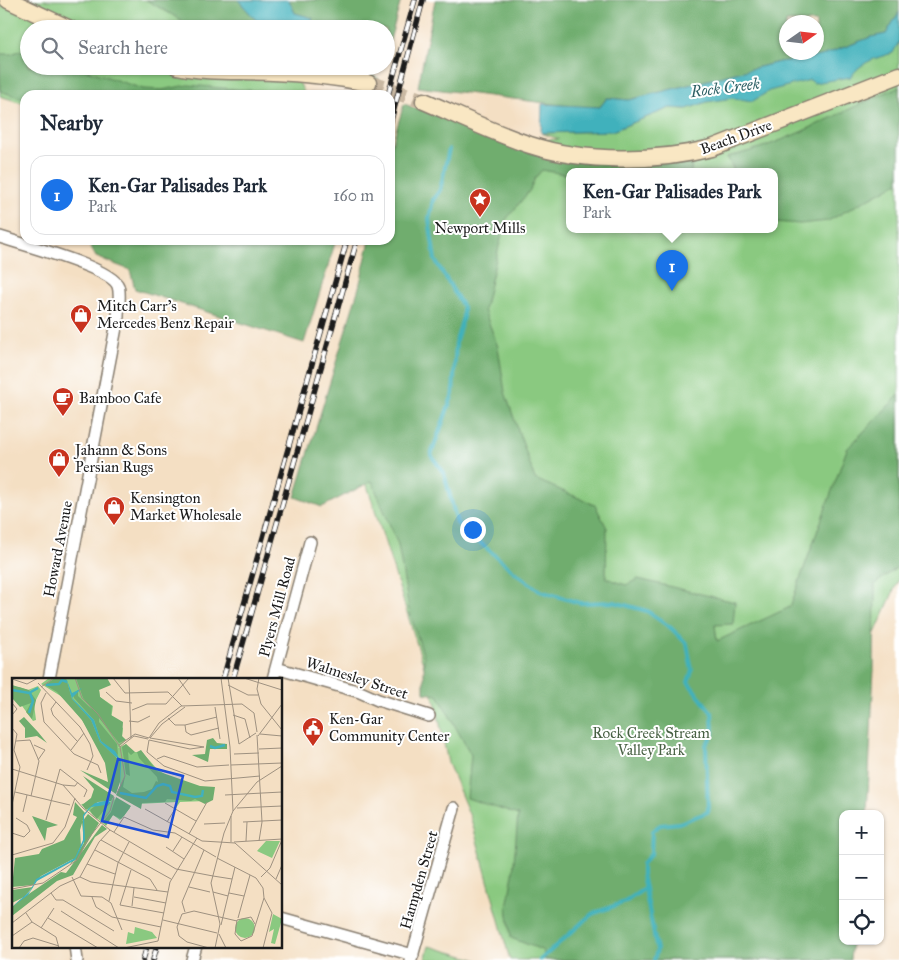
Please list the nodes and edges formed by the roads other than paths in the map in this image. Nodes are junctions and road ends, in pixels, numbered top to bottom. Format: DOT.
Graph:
graph roads {
  1 [pos="8,0"];
  2 [pos="51,20"];
  3 [pos="311,75"];
  4 [pos="899,75"];
  5 [pos="368,84"];
  6 [pos="424,101"];
  7 [pos="0,238"];
  8 [pos="20,244"];
  9 [pos="22,245"];
  10 [pos="310,542"];
  11 [pos="275,674"];
  12 [pos="49,678"];
  13 [pos="429,716"];
  14 [pos="454,808"];
  15 [pos="282,918"];
  16 [pos="412,957"];
  1 -- 2 [label="street"];
  3 -- 5 [label="street"];
  4 -- 6 [label="street, Beach Drive"];
  7 -- 8 [label="street, Howard Avenue"];
  9 -- 12 [label="street, Howard Avenue"];
  10 -- 11 [label="street, Plyers Mill Road"];
  11 -- 13 [label="street, Walmesley Street"];
  14 -- 16 [label="street, Hampden Street"];
  15 -- 16 [label="street"];
}
